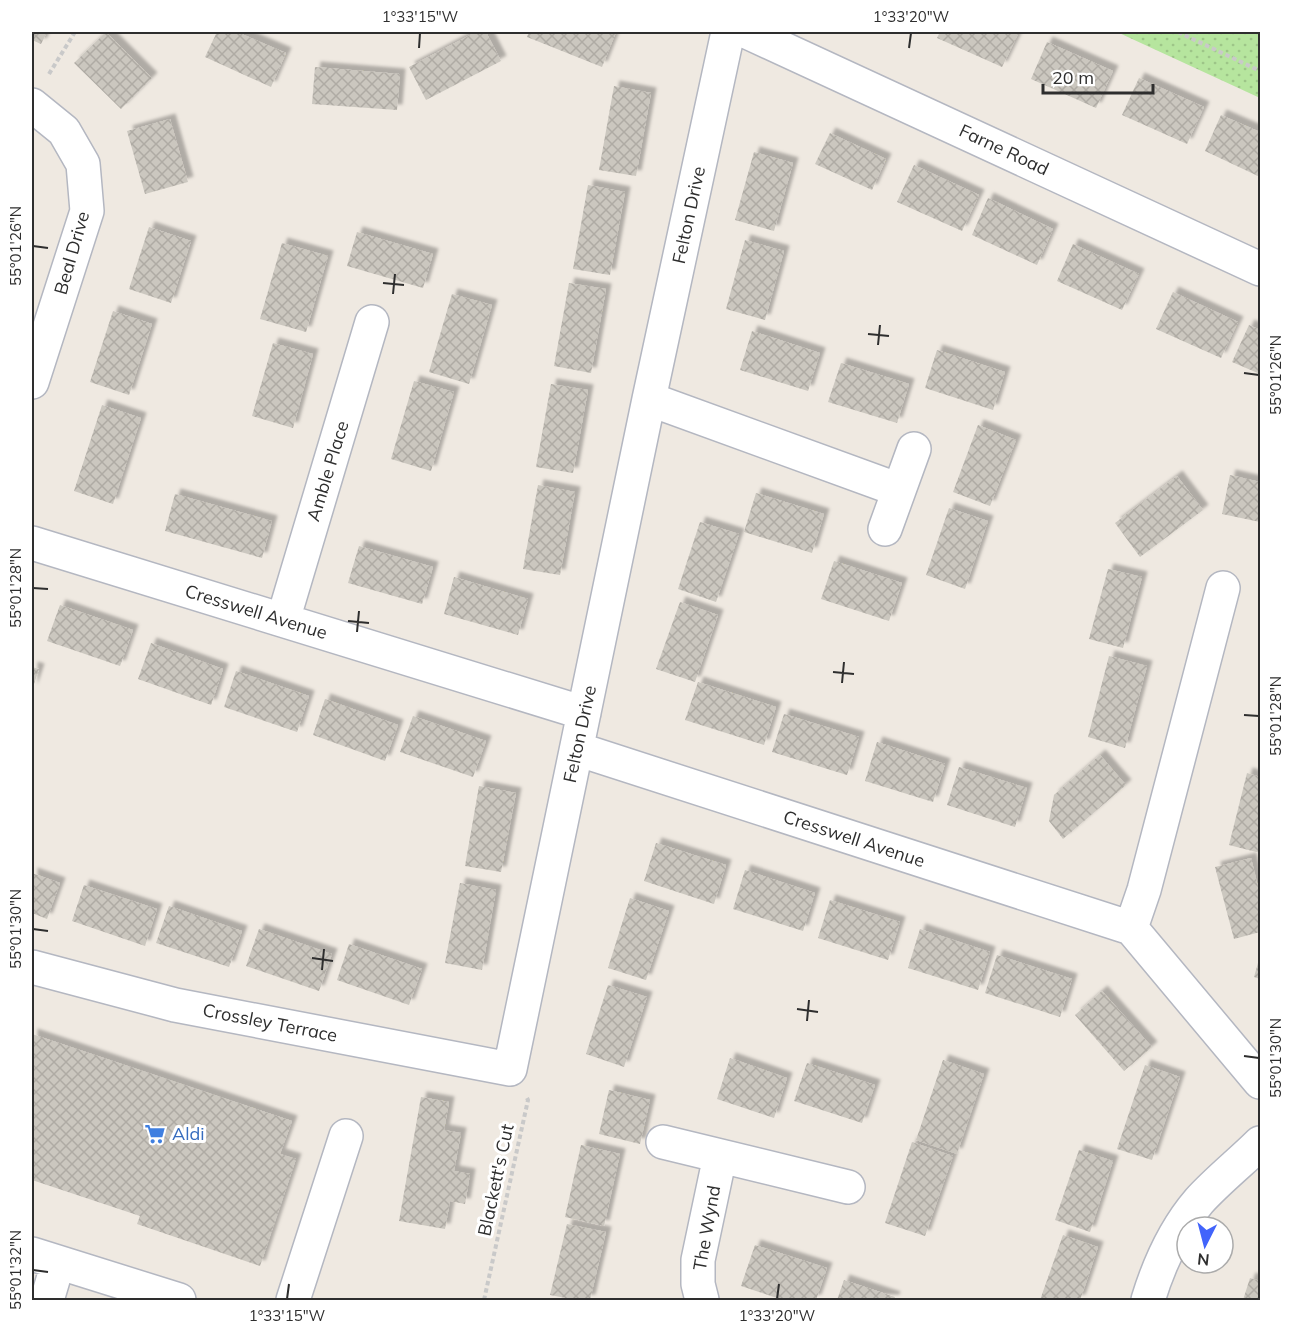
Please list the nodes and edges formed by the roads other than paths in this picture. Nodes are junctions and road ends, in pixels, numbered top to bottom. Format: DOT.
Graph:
graph roads {
  1 [pos="728,32"];
  2 [pos="747,32"];
  3 [pos="38,93"];
  4 [pos="1260,269"];
  5 [pos="372,322"];
  6 [pos="32,382"];
  7 [pos="649,399"];
  8 [pos="914,449"];
  9 [pos="899,490"];
  10 [pos="885,529"];
  11 [pos="32,543"];
  12 [pos="1223,588"];
  13 [pos="283,620"];
  14 [pos="584,713"];
  15 [pos="577,749"];
  16 [pos="1131,928"];
  17 [pos="32,967"];
  18 [pos="510,1069"];
  19 [pos="1260,1082"];
  20 [pos="346,1136"];
  21 [pos="663,1142"];
  22 [pos="1260,1143"];
  23 [pos="720,1156"];
  24 [pos="848,1187"];
  25 [pos="45,1258"];
  26 [pos="46,1300"];
  27 [pos="179,1300"];
  28 [pos="293,1300"];
  29 [pos="702,1300"];
  30 [pos="1148,1300"];
  1 -- 7 [label="street, Felton Drive"];
  2 -- 4 [label="street, Farne Road"];
  3 -- 6 [label="street, Beal Drive"];
  5 -- 13 [label="street, Amble Place"];
  7 -- 9 [label="street"];
  7 -- 14 [label="street, Felton Drive"];
  8 -- 9 [label="street"];
  9 -- 10 [label="street"];
  11 -- 13 [label="street, Cresswell Avenue"];
  12 -- 16 [label="street"];
  13 -- 14 [label="street, Cresswell Avenue"];
  14 -- 15 [label="street, Felton Drive"];
  15 -- 16 [label="street, Cresswell Avenue"];
  15 -- 18 [label="street, Felton Drive"];
  16 -- 19 [label="street"];
  17 -- 18 [label="street, Crossley Terrace"];
  20 -- 28 [label="street"];
  21 -- 23 [label="street"];
  22 -- 30 [label="street"];
  23 -- 24 [label="street"];
  23 -- 29 [label="street, The Wynd"];
  25 -- 26 [label="street"];
  25 -- 27 [label="street"];
}
